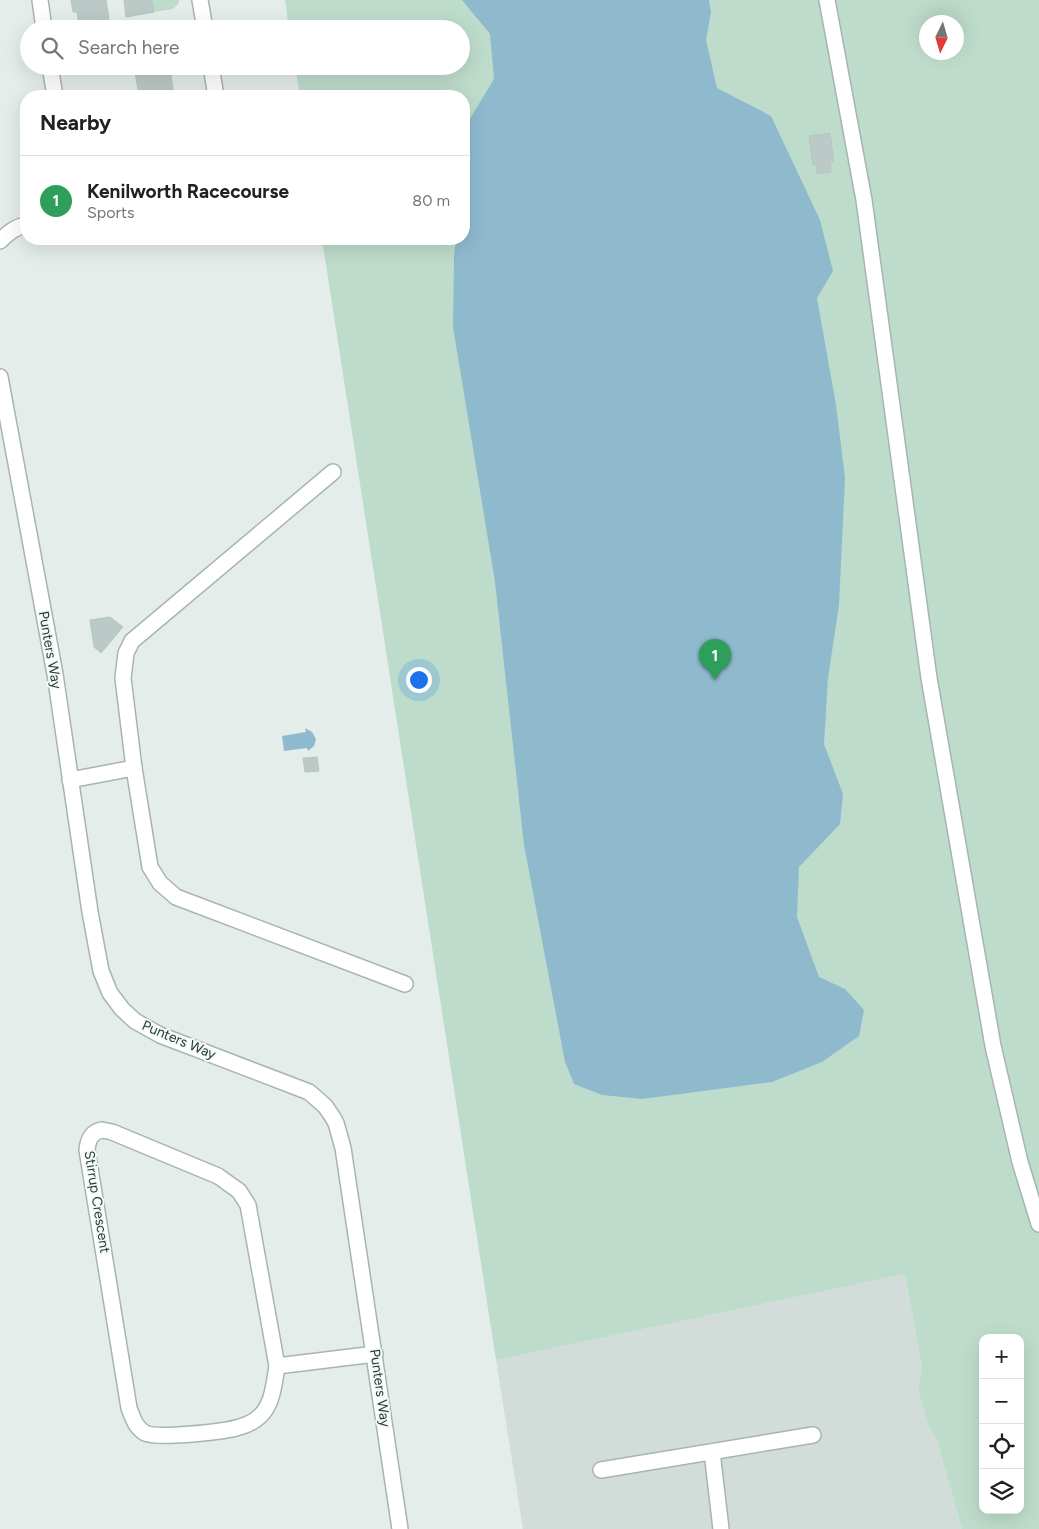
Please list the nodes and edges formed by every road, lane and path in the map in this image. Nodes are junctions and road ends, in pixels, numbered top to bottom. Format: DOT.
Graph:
graph roads {
  1 [pos="40,0"];
  2 [pos="200,0"];
  3 [pos="827,0"];
  4 [pos="43,20"];
  5 [pos="203,20"];
  6 [pos="52,75"];
  7 [pos="212,75"];
  8 [pos="54,90"];
  9 [pos="215,90"];
  10 [pos="20,226"];
  11 [pos="0,242"];
  12 [pos="0,377"];
  13 [pos="333,472"];
  14 [pos="134,768"];
  15 [pos="70,780"];
  16 [pos="405,984"];
  17 [pos="1039,1224"];
  18 [pos="375,1354"];
  19 [pos="277,1366"];
  20 [pos="813,1435"];
  21 [pos="712,1452"];
  22 [pos="601,1470"];
  23 [pos="400,1529"];
  24 [pos="720,1529"];
  1 -- 4 [label="street"];
  2 -- 5 [label="street"];
  3 -- 17 [label="street"];
  6 -- 8 [label="street"];
  7 -- 9 [label="street"];
  10 -- 11 [label="street"];
  12 -- 15 [label="street, Punters Way"];
  13 -- 14 [label="street"];
  14 -- 15 [label="street"];
  14 -- 16 [label="street"];
  15 -- 18 [label="street, Punters Way"];
  18 -- 19 [label="street"];
  18 -- 23 [label="street, Punters Way"];
  19 -- 19 [label="street, Stirrup Crescent"];
  20 -- 21 [label="street"];
  21 -- 22 [label="street"];
  21 -- 24 [label="street"];
}
